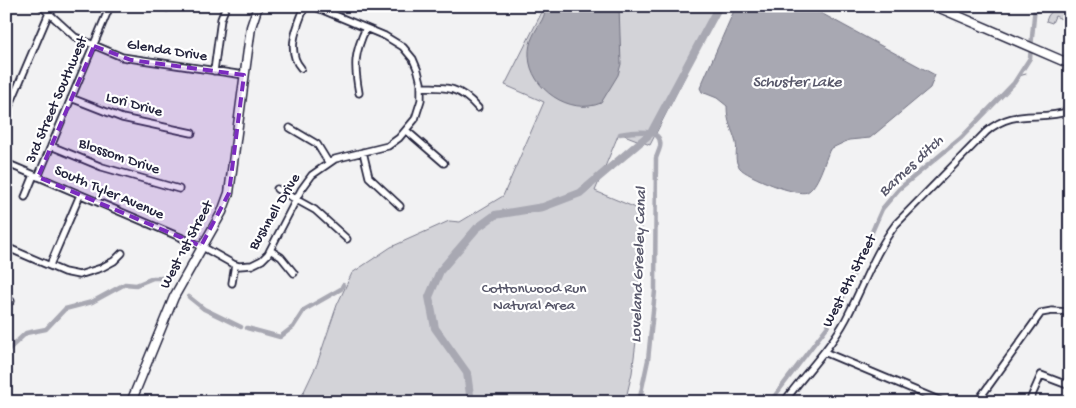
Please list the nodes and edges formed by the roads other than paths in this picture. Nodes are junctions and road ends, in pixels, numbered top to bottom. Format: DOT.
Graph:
graph roads {
  1 [pos="41,6"];
  2 [pos="54,6"];
  3 [pos="110,6"];
  4 [pos="226,6"];
  5 [pos="258,6"];
  6 [pos="305,6"];
  7 [pos="313,6"];
  8 [pos="935,6"];
  9 [pos="49,13"];
  10 [pos="366,28"];
  11 [pos="94,46"];
  12 [pos="1070,64"];
  13 [pos="301,68"];
  14 [pos="214,71"];
  15 [pos="244,75"];
  16 [pos="422,87"];
  17 [pos="359,93"];
  18 [pos="72,98"];
  19 [pos="478,108"];
  20 [pos="1070,111"];
  21 [pos="6,114"];
  22 [pos="290,128"];
  23 [pos="407,131"];
  24 [pos="192,133"];
  25 [pos="51,146"];
  26 [pos="363,152"];
  27 [pos="328,162"];
  28 [pos="6,163"];
  29 [pos="444,163"];
  30 [pos="36,176"];
  31 [pos="179,189"];
  32 [pos="277,189"];
  33 [pos="80,195"];
  34 [pos="25,197"];
  35 [pos="296,200"];
  36 [pos="400,206"];
  37 [pos="347,239"];
  38 [pos="201,246"];
  39 [pos="6,247"];
  40 [pos="270,250"];
  41 [pos="122,253"];
  42 [pos="50,265"];
  43 [pos="235,265"];
  44 [pos="294,273"];
  45 [pos="232,284"];
  46 [pos="1070,312"];
  47 [pos="824,352"];
  48 [pos="1070,386"];
  49 [pos="131,402"];
  50 [pos="784,402"];
  51 [pos="943,402"];
  52 [pos="977,402"];
  53 [pos="1029,402"];
  1 -- 9 [label="street, Glenda Drive"];
  2 -- 9 [label="street"];
  3 -- 11 [label="street, 3rd Street Southwest"];
  4 -- 14 [label="street"];
  5 -- 15 [label="main road, West 1st Street"];
  6 -- 13 [label="street"];
  7 -- 10 [label="street"];
  8 -- 12 [label="main road"];
  9 -- 11 [label="street, Glenda Drive"];
  9 -- 21 [label="street"];
  10 -- 16 [label="street"];
  10 -- 17 [label="street"];
  11 -- 14 [label="street, Glenda Drive"];
  11 -- 18 [label="street, 3rd Street Southwest"];
  14 -- 15 [label="street, Glenda Drive"];
  15 -- 38 [label="main road, West 1st Street"];
  16 -- 19 [label="street"];
  16 -- 23 [label="street, Bushnell Drive"];
  18 -- 24 [label="street, Lori Drive"];
  18 -- 25 [label="street, 3rd Street Southwest"];
  20 -- 47 [label="street, West 8th Street"];
  22 -- 27 [label="street"];
  23 -- 26 [label="street, Bushnell Drive"];
  23 -- 29 [label="street"];
  25 -- 30 [label="street, 3rd Street Southwest"];
  25 -- 31 [label="street, Blossom Drive"];
  26 -- 27 [label="street, Bushnell Drive"];
  26 -- 36 [label="street"];
  27 -- 35 [label="street, Bushnell Drive"];
  28 -- 30 [label="street, South Tyler Avenue"];
  30 -- 33 [label="street, South Tyler Avenue"];
  30 -- 34 [label="street, 3rd Street Southwest"];
  32 -- 35 [label="street"];
  33 -- 38 [label="street, South Tyler Avenue"];
  33 -- 42 [label="street"];
  35 -- 37 [label="street"];
  35 -- 40 [label="street, Bushnell Drive"];
  38 -- 43 [label="street"];
  38 -- 49 [label="main road, West 1st Street"];
  39 -- 42 [label="street"];
  40 -- 43 [label="street, Bushnell Drive"];
  40 -- 44 [label="street"];
  41 -- 42 [label="street"];
  43 -- 45 [label="street"];
  46 -- 52 [label="street"];
  47 -- 50 [label="street, West 8th Street"];
  47 -- 51 [label="street"];
  48 -- 53 [label="street"];
}
